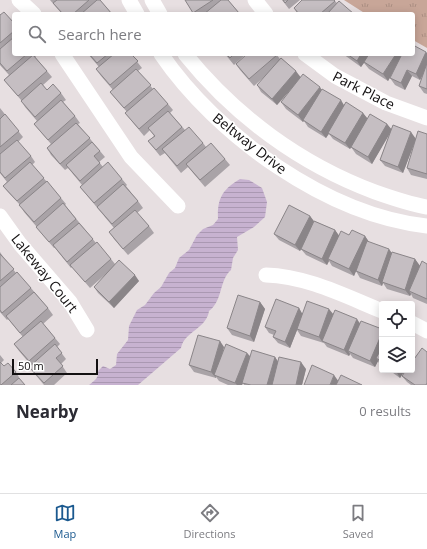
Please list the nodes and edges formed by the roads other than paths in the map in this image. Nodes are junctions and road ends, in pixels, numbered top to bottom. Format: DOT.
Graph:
graph roads {
  1 [pos="19,0"];
  2 [pos="129,0"];
  3 [pos="152,0"];
  4 [pos="255,0"];
  5 [pos="32,12"];
  6 [pos="136,12"];
  7 [pos="159,12"];
  8 [pos="264,12"];
  9 [pos="63,56"];
  10 [pos="164,56"];
  11 [pos="188,56"];
  12 [pos="308,56"];
  13 [pos="427,118"];
  14 [pos="178,206"];
  15 [pos="427,207"];
  16 [pos="0,216"];
  17 [pos="427,226"];
  18 [pos="266,275"];
  19 [pos="379,310"];
  20 [pos="415,325"];
  21 [pos="86,330"];
  22 [pos="427,331"];
  1 -- 5 [label="street"];
  2 -- 6 [label="street"];
  3 -- 7 [label="street"];
  4 -- 8 [label="street"];
  9 -- 14 [label="street"];
  10 -- 17 [label="street, Beltway Drive"];
  11 -- 15 [label="street, Beltway Drive"];
  12 -- 13 [label="street, Park Place"];
  16 -- 21 [label="street, Lakeway Court"];
  18 -- 19 [label="street"];
  20 -- 22 [label="street"];
}
